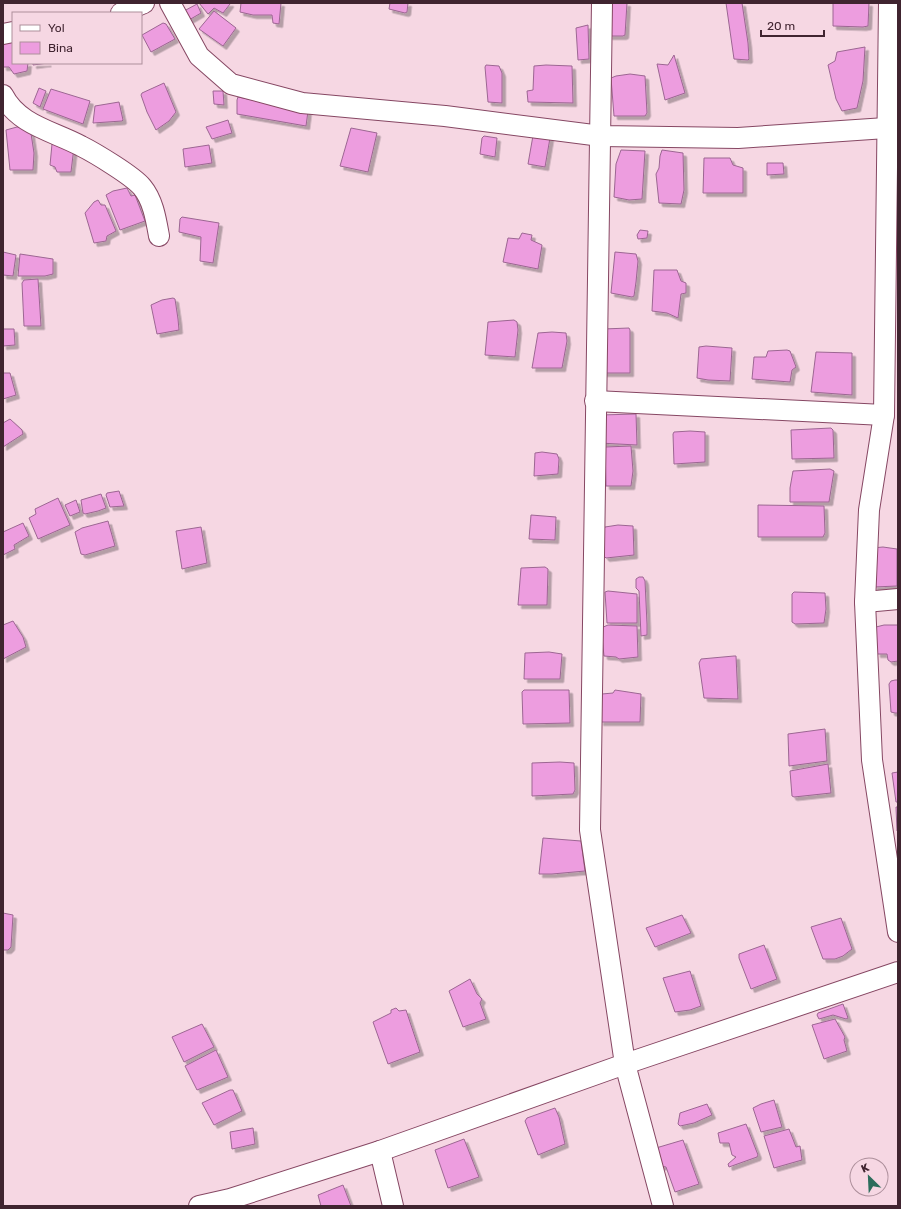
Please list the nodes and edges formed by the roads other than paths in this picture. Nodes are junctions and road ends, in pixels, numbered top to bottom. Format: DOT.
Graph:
graph roads {
  1 [pos="144,3"];
  2 [pos="170,3"];
  3 [pos="602,3"];
  4 [pos="889,3"];
  5 [pos="122,12"];
  6 [pos="3,95"];
  7 [pos="886,128"];
  8 [pos="601,136"];
  9 [pos="159,236"];
  10 [pos="595,401"];
  11 [pos="884,415"];
  12 [pos="898,599"];
  13 [pos="865,602"];
  14 [pos="898,932"];
  15 [pos="898,972"];
  16 [pos="625,1064"];
  17 [pos="380,1151"];
  18 [pos="199,1206"];
  19 [pos="393,1206"];
  20 [pos="663,1206"];
  1 -- 5 [label="street"];
  2 -- 8 [label="street"];
  3 -- 8 [label="street"];
  4 -- 7 [label="street"];
  6 -- 9 [label="street"];
  7 -- 8 [label="street"];
  7 -- 11 [label="street"];
  8 -- 10 [label="street"];
  10 -- 11 [label="street"];
  10 -- 16 [label="street"];
  11 -- 13 [label="street"];
  12 -- 13 [label="street"];
  13 -- 14 [label="street"];
  15 -- 16 [label="street"];
  16 -- 17 [label="street"];
  16 -- 20 [label="street"];
  17 -- 18 [label="street"];
  17 -- 19 [label="street"];
}
